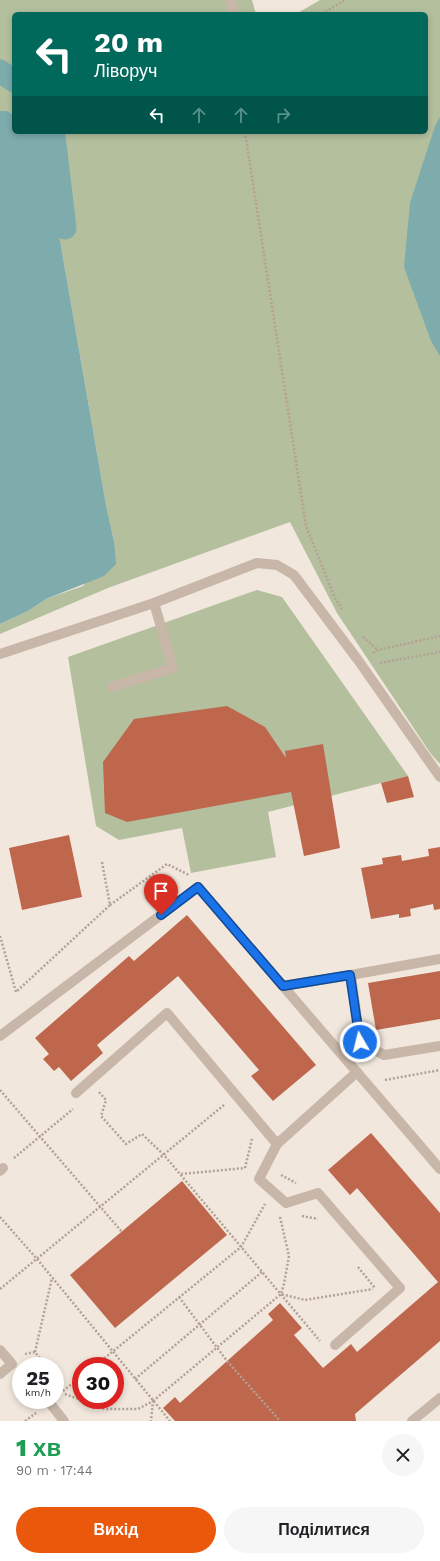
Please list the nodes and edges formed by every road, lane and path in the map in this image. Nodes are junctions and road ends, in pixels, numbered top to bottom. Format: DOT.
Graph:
graph roads {
  1 [pos="231,0"];
  2 [pos="345,0"];
  3 [pos="233,12"];
  4 [pos="325,12"];
  5 [pos="245,134"];
  6 [pos="154,603"];
  7 [pos="343,611"];
  8 [pos="360,633"];
  9 [pos="440,636"];
  10 [pos="378,650"];
  11 [pos="440,652"];
  12 [pos="0,654"];
  13 [pos="360,663"];
  14 [pos="112,687"];
  15 [pos="440,777"];
  16 [pos="102,862"];
  17 [pos="0,936"];
  18 [pos="440,959"];
  19 [pos="350,975"];
  20 [pos="283,986"];
  21 [pos="0,1036"];
  22 [pos="440,1046"];
  23 [pos="440,1070"];
  24 [pos="357,1072"];
  25 [pos="383,1080"];
  26 [pos="97,1089"];
  27 [pos="0,1090"];
  28 [pos="76,1093"];
  29 [pos="236,1095"];
  30 [pos="219,1099"];
  31 [pos="224,1105"];
  32 [pos="74,1108"];
  33 [pos="228,1111"];
  34 [pos="40,1137"];
  35 [pos="252,1138"];
  36 [pos="277,1144"];
  37 [pos="164,1155"];
  38 [pos="245,1168"];
  39 [pos="2,1169"];
  40 [pos="440,1169"];
  41 [pos="180,1174"];
  42 [pos="248,1174"];
  43 [pos="278,1174"];
  44 [pos="297,1184"];
  45 [pos="262,1201"];
  46 [pos="266,1203"];
  47 [pos="100,1207"];
  48 [pos="272,1207"];
  49 [pos="278,1211"];
  50 [pos="299,1215"];
  51 [pos="0,1217"];
  52 [pos="320,1220"];
  53 [pos="122,1232"];
  54 [pos="241,1247"];
  55 [pos="37,1259"];
  56 [pos="357,1266"];
  57 [pos="262,1272"];
  58 [pos="52,1278"];
  59 [pos="375,1289"];
  60 [pos="0,1290"];
  61 [pos="281,1294"];
  62 [pos="379,1294"];
  63 [pos="179,1297"];
  64 [pos="199,1325"];
  65 [pos="323,1344"];
  66 [pos="335,1345"];
  67 [pos="216,1348"];
  68 [pos="0,1350"];
  69 [pos="35,1352"];
  70 [pos="113,1352"];
  71 [pos="107,1357"];
  72 [pos="12,1362"];
  73 [pos="12,1368"];
  74 [pos="0,1374"];
  75 [pos="135,1379"];
  76 [pos="72,1384"];
  77 [pos="72,1397"];
  78 [pos="440,1398"];
  79 [pos="153,1401"];
  80 [pos="55,1409"];
  81 [pos="124,1409"];
  82 [pos="36,1413"];
  83 [pos="25,1421"];
  84 [pos="64,1421"];
  85 [pos="151,1421"];
  86 [pos="170,1421"];
  87 [pos="280,1421"];
  88 [pos="412,1421"];
  1 -- 3 [label="street"];
  2 -- 4 [label="path"];
  5 -- 7 [label="path"];
  6 -- 12 [label="street"];
  6 -- 13 [label="street"];
  6 -- 14 [label="street"];
  8 -- 10 [label="path"];
  9 -- 10 [label="path"];
  10 -- 13 [label="path"];
  11 -- 13 [label="path"];
  13 -- 15 [label="street"];
  16 -- 17 [label="path"];
  18 -- 19 [label="street"];
  19 -- 20 [label="street"];
  19 -- 22 [label="street"];
  20 -- 21 [label="street"];
  20 -- 24 [label="street"];
  23 -- 25 [label="path"];
  24 -- 36 [label="street"];
  24 -- 40 [label="street"];
  26 -- 37 [label="path"];
  27 -- 34 [label="path"];
  28 -- 29 [label="street"];
  29 -- 31 [label="path"];
  29 -- 36 [label="street"];
  30 -- 31 [label="path"];
  31 -- 33 [label="path"];
  31 -- 37 [label="path"];
  32 -- 34 [label="path"];
  34 -- 39 [label="path"];
  34 -- 47 [label="path"];
  35 -- 38 [label="path"];
  36 -- 66 [label="street"];
  37 -- 41 [label="path"];
  37 -- 47 [label="path"];
  38 -- 41 [label="path"];
  38 -- 42 [label="path"];
  41 -- 54 [label="path"];
  43 -- 44 [label="path"];
  45 -- 46 [label="path"];
  46 -- 48 [label="path"];
  46 -- 54 [label="path"];
  47 -- 53 [label="path"];
  47 -- 55 [label="path"];
  49 -- 61 [label="path"];
  50 -- 52 [label="path"];
  51 -- 55 [label="path"];
  54 -- 57 [label="path"];
  54 -- 63 [label="path"];
  55 -- 58 [label="path"];
  55 -- 60 [label="path"];
  56 -- 59 [label="path"];
  57 -- 61 [label="path"];
  57 -- 64 [label="path"];
  58 -- 69 [label="path"];
  58 -- 70 [label="path"];
  59 -- 61 [label="path"];
  59 -- 62 [label="path"];
  61 -- 65 [label="path"];
  61 -- 67 [label="path"];
  63 -- 64 [label="path"];
  63 -- 70 [label="path"];
  64 -- 67 [label="path"];
  64 -- 75 [label="path"];
  67 -- 79 [label="path"];
  67 -- 87 [label="path"];
  68 -- 72 [label="street"];
  70 -- 71 [label="path"];
  70 -- 75 [label="path"];
  73 -- 74 [label="street"];
  75 -- 79 [label="path"];
  76 -- 77 [label="path"];
  78 -- 88 [label="street"];
  79 -- 81 [label="path"];
  79 -- 85 [label="path"];
  79 -- 86 [label="path"];
  80 -- 84 [label="street"];
  82 -- 83 [label="path"];
}
